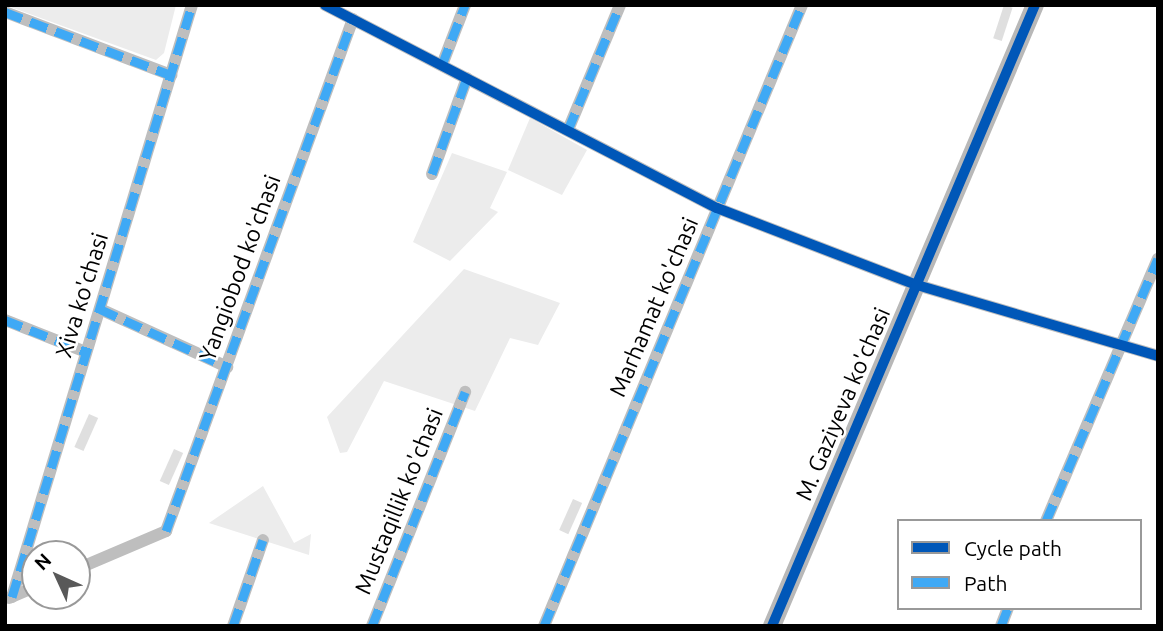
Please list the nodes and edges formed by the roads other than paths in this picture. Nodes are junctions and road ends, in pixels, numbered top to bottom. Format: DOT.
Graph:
graph roads {
  1 [pos="192,5"];
  2 [pos="465,5"];
  3 [pos="620,5"];
  4 [pos="803,5"];
  5 [pos="1035,5"];
  6 [pos="327,6"];
  7 [pos="5,12"];
  8 [pos="353,19"];
  9 [pos="442,65"];
  10 [pos="171,75"];
  11 [pos="467,78"];
  12 [pos="568,130"];
  13 [pos="432,174"];
  14 [pos="717,208"];
  15 [pos="1158,259"];
  16 [pos="917,285"];
  17 [pos="100,309"];
  18 [pos="5,320"];
  19 [pos="1121,347"];
  20 [pos="86,352"];
  21 [pos="1158,356"];
  22 [pos="227,367"];
  23 [pos="465,391"];
  24 [pos="1047,519"];
  25 [pos="263,540"];
  26 [pos="91,563"];
  27 [pos="8,598"];
  28 [pos="1007,610"];
  29 [pos="233,626"];
  30 [pos="372,626"];
  31 [pos="544,626"];
  32 [pos="772,626"];
  33 [pos="1000,626"];
  1 -- 10 [label="street, Xiva ko'chasi"];
  2 -- 9 [label="street"];
  3 -- 12 [label="street"];
  4 -- 14 [label="street, Marhamat ko'chasi"];
  5 -- 16 [label="street, M. Gaziyeva ko'chasi"];
  6 -- 8 [label="street"];
  7 -- 10 [label="street"];
  8 -- 9 [label="street"];
  8 -- 22 [label="street, Yangiobod ko'chasi"];
  9 -- 11 [label="street"];
  10 -- 17 [label="street, Xiva ko'chasi"];
  11 -- 12 [label="street"];
  11 -- 13 [label="street"];
  12 -- 14 [label="street"];
  14 -- 16 [label="street"];
  14 -- 31 [label="street, Marhamat ko'chasi"];
  15 -- 19 [label="street"];
  16 -- 19 [label="street"];
  16 -- 32 [label="street, M. Gaziyeva ko'chasi"];
  17 -- 20 [label="street, Xiva ko'chasi"];
  17 -- 22 [label="street"];
  18 -- 20 [label="street"];
  19 -- 21 [label="street"];
  19 -- 24 [label="street"];
  20 -- 27 [label="street, Xiva ko'chasi"];
  22 -- 26 [label="street, Yangiobod ko'chasi"];
  23 -- 30 [label="street, Mustaqillik ko'chasi"];
  25 -- 29 [label="street"];
  28 -- 33 [label="street"];
}
